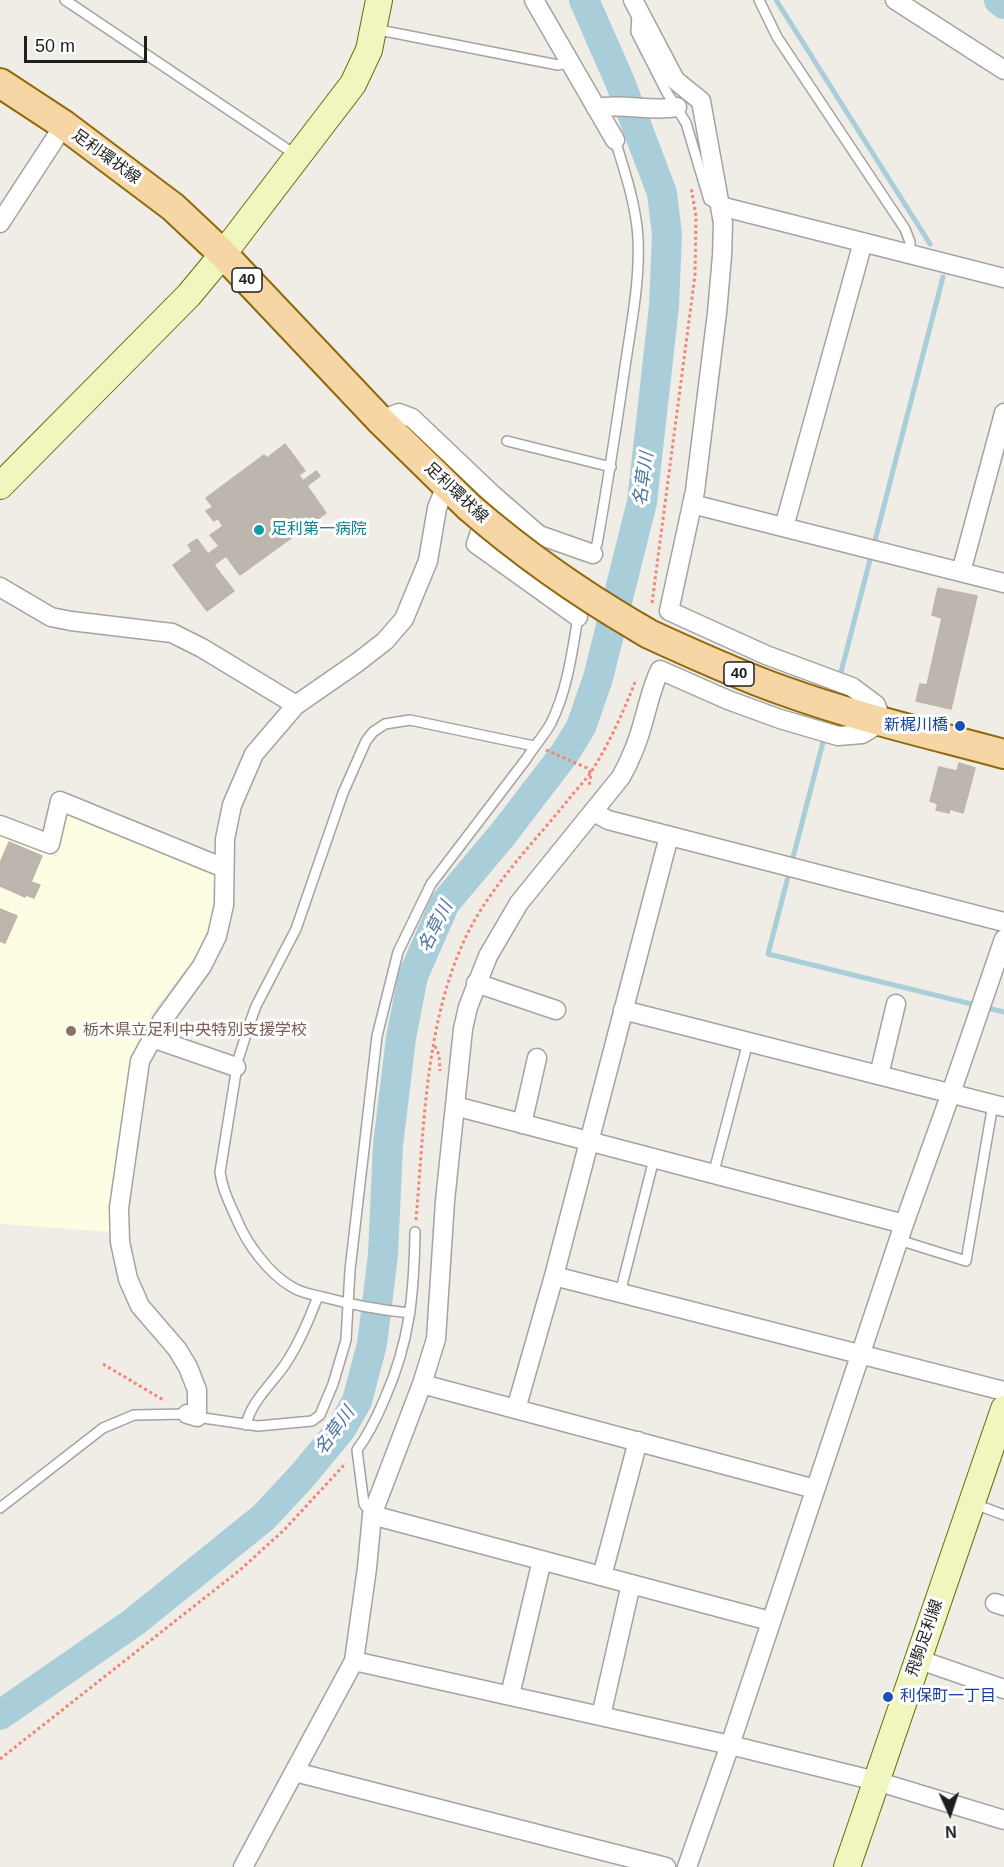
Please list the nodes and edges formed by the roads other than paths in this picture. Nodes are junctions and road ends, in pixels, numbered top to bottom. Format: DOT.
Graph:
graph roads {
  1 [pos="65,0"];
  2 [pos="379,0"];
  3 [pos="534,0"];
  4 [pos="759,0"];
  5 [pos="895,0"];
  6 [pos="635,5"];
  7 [pos="374,29"];
  8 [pos="570,62"];
  9 [pos="1004,70"];
  10 [pos="0,83"];
  11 [pos="602,107"];
  12 [pos="671,108"];
  13 [pos="64,126"];
  14 [pos="615,140"];
  15 [pos="298,157"];
  16 [pos="720,206"];
  17 [pos="0,223"];
  18 [pos="863,242"];
  19 [pos="223,254"];
  20 [pos="910,254"];
  21 [pos="1004,278"];
  22 [pos="1004,413"];
  23 [pos="380,420"];
  24 [pos="507,441"];
  25 [pos="611,467"];
  26 [pos="0,486"];
  27 [pos="446,486"];
  28 [pos="481,501"];
  29 [pos="692,504"];
  30 [pos="784,527"];
  31 [pos="593,554"];
  32 [pos="961,572"];
  33 [pos="1004,583"];
  34 [pos="0,587"];
  35 [pos="578,617"];
  36 [pos="296,705"];
  37 [pos="882,722"];
  38 [pos="537,747"];
  39 [pos="1004,754"];
  40 [pos="594,812"];
  41 [pos="0,825"];
  42 [pos="669,836"];
  43 [pos="224,868"];
  44 [pos="1004,922"];
  45 [pos="1004,939"];
  46 [pos="477,984"];
  47 [pos="896,1004"];
  48 [pos="556,1010"];
  49 [pos="623,1010"];
  50 [pos="152,1038"];
  51 [pos="748,1042"];
  52 [pos="537,1058"];
  53 [pos="236,1067"];
  54 [pos="879,1075"];
  55 [pos="951,1093"];
  56 [pos="455,1106"];
  57 [pos="998,1106"];
  58 [pos="522,1124"];
  59 [pos="589,1142"];
  60 [pos="654,1159"];
  61 [pos="713,1174"];
  62 [pos="415,1232"];
  63 [pos="901,1232"];
  64 [pos="554,1276"];
  65 [pos="620,1293"];
  66 [pos="318,1296"];
  67 [pos="350,1304"];
  68 [pos="405,1312"];
  69 [pos="860,1356"];
  70 [pos="422,1384"];
  71 [pos="1004,1391"];
  72 [pos="516,1409"];
  73 [pos="1004,1409"];
  74 [pos="192,1416"];
  75 [pos="246,1425"];
  76 [pos="638,1442"];
  77 [pos="815,1489"];
  78 [pos="972,1503"];
  79 [pos="0,1508"];
  80 [pos="372,1515"];
  81 [pos="1004,1515"];
  82 [pos="542,1560"];
  83 [pos="602,1576"];
  84 [pos="631,1584"];
  85 [pos="770,1621"];
  86 [pos="917,1659"];
  87 [pos="354,1661"];
  88 [pos="1004,1689"];
  89 [pos="510,1695"];
  90 [pos="601,1716"];
  91 [pos="730,1745"];
  92 [pos="295,1772"];
  93 [pos="876,1781"];
  94 [pos="1004,1820"];
  95 [pos="243,1867"];
  96 [pos="666,1867"];
  97 [pos="687,1867"];
  98 [pos="847,1867"];
  1 -- 15 [label="lane"];
  2 -- 7 [label="street"];
  3 -- 8 [label="street"];
  4 -- 20 [label="lane"];
  5 -- 9 [label="street"];
  6 -- 12 [label="lane"];
  6 -- 16 [label="street"];
  7 -- 8 [label="lane"];
  7 -- 15 [label="street"];
  8 -- 11 [label="street"];
  10 -- 13 [label="main road, 足利環状線 / 40"];
  11 -- 12 [label="street"];
  11 -- 14 [label="street"];
  12 -- 16 [label="lane"];
  13 -- 17 [label="street"];
  13 -- 19 [label="main road, 足利環状線 / 40"];
  14 -- 25 [label="lane"];
  15 -- 19 [label="street"];
  16 -- 18 [label="street"];
  16 -- 29 [label="street"];
  18 -- 20 [label="street"];
  18 -- 30 [label="street"];
  19 -- 23 [label="main road, 足利環状線 / 40"];
  19 -- 26 [label="street"];
  20 -- 21 [label="street"];
  22 -- 32 [label="street"];
  23 -- 27 [label="main road, 足利環状線 / 40"];
  23 -- 28 [label="street"];
  24 -- 25 [label="lane"];
  25 -- 31 [label="lane"];
  27 -- 28 [label="main road, 足利環状線 / 40"];
  27 -- 36 [label="street"];
  28 -- 31 [label="street"];
  28 -- 35 [label="street"];
  28 -- 37 [label="main road, 足利環状線 / 40, bridge"];
  29 -- 30 [label="street"];
  29 -- 37 [label="street"];
  30 -- 32 [label="street"];
  32 -- 33 [label="street"];
  34 -- 36 [label="street"];
  35 -- 38 [label="lane"];
  36 -- 43 [label="street"];
  37 -- 39 [label="main road, 足利環状線 / 40"];
  37 -- 40 [label="street"];
  38 -- 53 [label="lane"];
  38 -- 67 [label="lane"];
  40 -- 42 [label="street"];
  40 -- 46 [label="street"];
  41 -- 43 [label="street"];
  42 -- 44 [label="street"];
  42 -- 49 [label="street"];
  43 -- 50 [label="street"];
  45 -- 55 [label="street"];
  46 -- 48 [label="street"];
  46 -- 56 [label="street"];
  47 -- 54 [label="street"];
  49 -- 51 [label="street"];
  49 -- 59 [label="street"];
  50 -- 53 [label="street"];
  50 -- 74 [label="street"];
  51 -- 54 [label="street"];
  51 -- 61 [label="lane"];
  52 -- 58 [label="street"];
  53 -- 66 [label="lane"];
  54 -- 55 [label="street"];
  55 -- 57 [label="street"];
  55 -- 63 [label="street"];
  56 -- 58 [label="street"];
  56 -- 70 [label="street"];
  57 -- 63 [label="lane"];
  58 -- 59 [label="street"];
  59 -- 60 [label="street"];
  59 -- 64 [label="street"];
  60 -- 61 [label="street"];
  60 -- 65 [label="lane"];
  61 -- 63 [label="street"];
  62 -- 68 [label="lane"];
  63 -- 69 [label="street"];
  64 -- 65 [label="street"];
  64 -- 72 [label="street"];
  65 -- 69 [label="street"];
  66 -- 67 [label="lane"];
  66 -- 75 [label="lane"];
  67 -- 68 [label="lane"];
  67 -- 75 [label="lane"];
  68 -- 80 [label="lane"];
  69 -- 71 [label="street"];
  69 -- 77 [label="street"];
  70 -- 72 [label="street"];
  70 -- 80 [label="street"];
  72 -- 76 [label="street"];
  73 -- 78 [label="street, 飛駒足利線"];
  74 -- 75 [label="lane"];
  74 -- 79 [label="lane"];
  76 -- 77 [label="street"];
  76 -- 83 [label="street"];
  77 -- 85 [label="street"];
  78 -- 81 [label="lane"];
  78 -- 86 [label="street, 飛駒足利線"];
  80 -- 82 [label="street"];
  80 -- 87 [label="street"];
  82 -- 83 [label="street"];
  82 -- 89 [label="street"];
  83 -- 84 [label="street"];
  84 -- 85 [label="street"];
  84 -- 90 [label="street"];
  85 -- 91 [label="street"];
  86 -- 88 [label="street"];
  86 -- 93 [label="street, 飛駒足利線"];
  87 -- 89 [label="street"];
  87 -- 92 [label="street"];
  89 -- 90 [label="street"];
  90 -- 91 [label="street"];
  91 -- 93 [label="street"];
  91 -- 97 [label="street"];
  92 -- 95 [label="street"];
  92 -- 96 [label="street"];
  93 -- 94 [label="street"];
  93 -- 98 [label="street, 飛駒足利線"];
}
